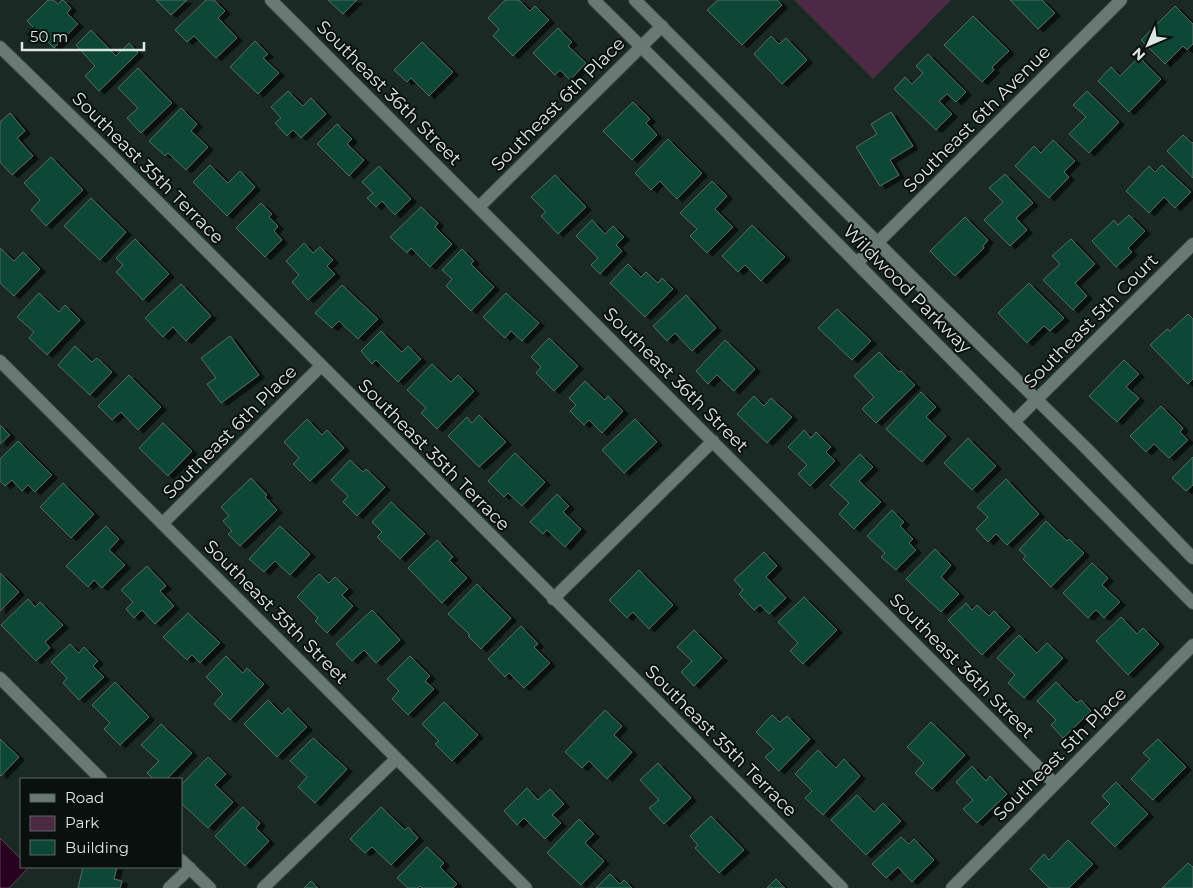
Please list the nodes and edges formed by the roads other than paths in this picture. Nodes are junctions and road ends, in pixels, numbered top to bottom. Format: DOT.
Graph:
graph roads {
  1 [pos="272,0"];
  2 [pos="594,0"];
  3 [pos="636,0"];
  4 [pos="1121,0"];
  5 [pos="662,26"];
  6 [pos="0,47"];
  7 [pos="641,47"];
  8 [pos="479,207"];
  9 [pos="878,243"];
  10 [pos="1193,244"];
  11 [pos="857,264"];
  12 [pos="0,361"];
  13 [pos="321,366"];
  14 [pos="1037,400"];
  15 [pos="1014,422"];
  16 [pos="713,442"];
  17 [pos="163,523"];
  18 [pos="1193,558"];
  19 [pos="553,599"];
  20 [pos="1193,603"];
  21 [pos="1193,645"];
  22 [pos="0,678"];
  23 [pos="396,758"];
  24 [pos="100,778"];
  25 [pos="1055,784"];
  26 [pos="185,864"];
  27 [pos="169,888"];
  28 [pos="210,888"];
  29 [pos="263,888"];
  30 [pos="526,888"];
  31 [pos="842,888"];
  32 [pos="952,888"];
  1 -- 8 [label="street, Southeast 36th Street"];
  2 -- 7 [label="street, Wildwood Parkway"];
  3 -- 5 [label="street, Wildwood Parkway"];
  4 -- 9 [label="street, Southeast 6th Avenue"];
  5 -- 7 [label="street, Southeast 6th Place"];
  5 -- 9 [label="street, Wildwood Parkway"];
  6 -- 13 [label="street, Southeast 35th Terrace"];
  7 -- 8 [label="street, Southeast 6th Place"];
  7 -- 11 [label="street, Wildwood Parkway"];
  8 -- 16 [label="street, Southeast 36th Street"];
  9 -- 11 [label="street, Southeast 6th Avenue"];
  9 -- 14 [label="street, Wildwood Parkway"];
  10 -- 14 [label="street, Southeast 5th Court"];
  11 -- 15 [label="street, Wildwood Parkway"];
  12 -- 17 [label="street, Southeast 35th Street"];
  13 -- 17 [label="street, Southeast 6th Place"];
  13 -- 19 [label="street, Southeast 35th Terrace"];
  14 -- 15 [label="street, Southeast 5th Court"];
  14 -- 18 [label="street, Wildwood Parkway"];
  15 -- 20 [label="street, Wildwood Parkway"];
  16 -- 19 [label="street"];
  16 -- 25 [label="street, Southeast 36th Street"];
  17 -- 23 [label="street, Southeast 35th Street"];
  19 -- 31 [label="street, Southeast 35th Terrace"];
  21 -- 25 [label="street, Southeast 5th Place"];
  22 -- 24 [label="street"];
  23 -- 29 [label="street"];
  23 -- 30 [label="street, Southeast 35th Street"];
  25 -- 32 [label="street, Southeast 5th Place"];
  26 -- 27 [label="street"];
  26 -- 28 [label="street"];
}
